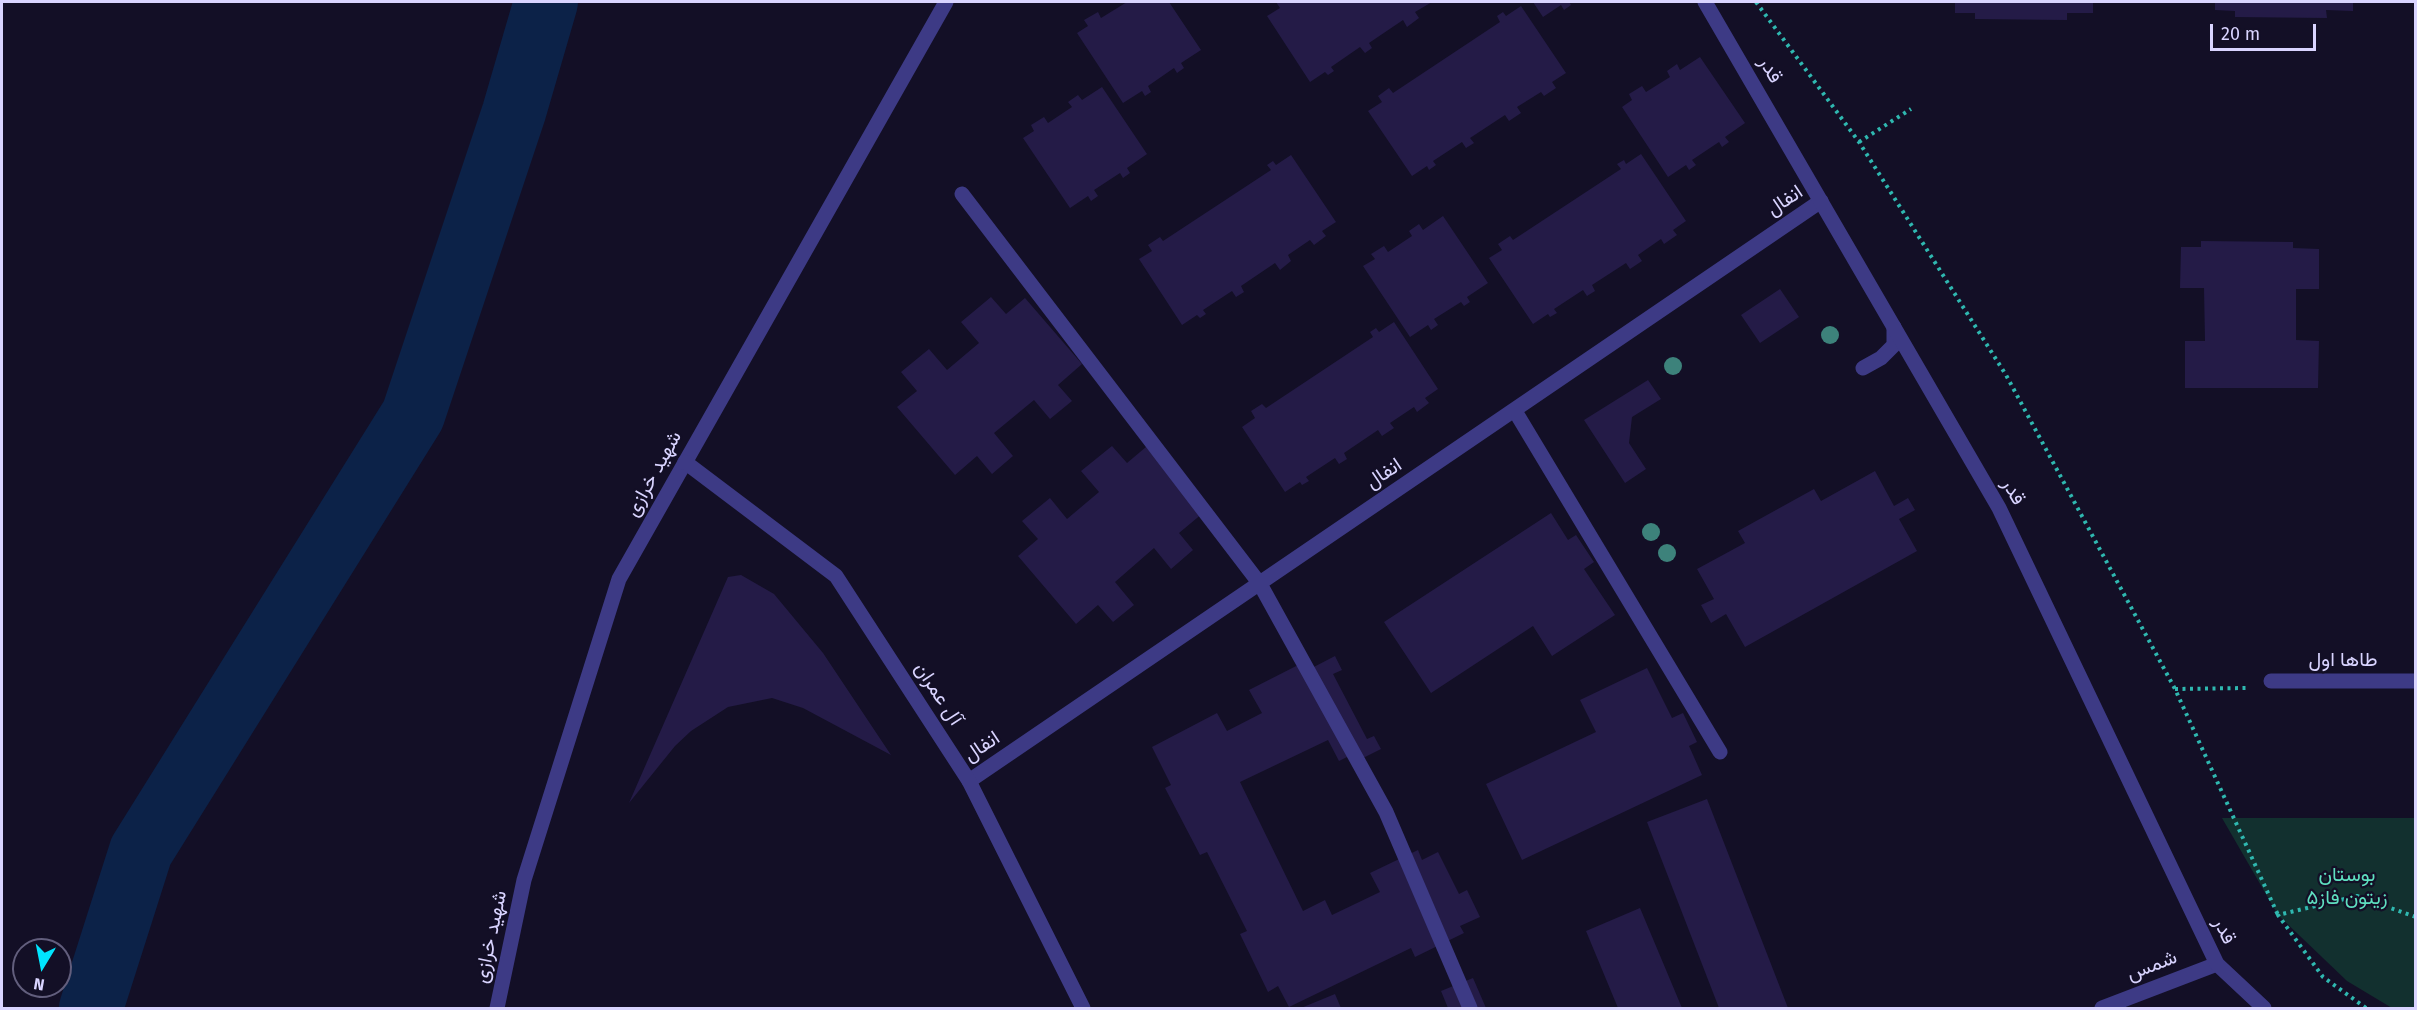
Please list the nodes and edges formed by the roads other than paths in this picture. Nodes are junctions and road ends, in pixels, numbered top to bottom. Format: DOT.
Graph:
graph roads {
  1 [pos="946,2"];
  2 [pos="1705,2"];
  3 [pos="962,194"];
  4 [pos="1821,201"];
  5 [pos="1894,327"];
  6 [pos="1863,368"];
  7 [pos="1515,411"];
  8 [pos="685,462"];
  9 [pos="1260,584"];
  10 [pos="2271,681"];
  11 [pos="2415,681"];
  12 [pos="1720,752"];
  13 [pos="969,781"];
  14 [pos="2217,964"];
  15 [pos="497,1008"];
  16 [pos="1083,1008"];
  17 [pos="1470,1008"];
  18 [pos="2102,1008"];
  19 [pos="2264,1008"];
  1 -- 8 [label="street, شهید خرازی"];
  2 -- 4 [label="street, قدر"];
  3 -- 9 [label="street"];
  4 -- 5 [label="street, قدر"];
  4 -- 7 [label="street, انفال"];
  5 -- 6 [label="street"];
  5 -- 14 [label="street, قدر"];
  7 -- 9 [label="street, انفال"];
  7 -- 12 [label="street"];
  8 -- 13 [label="street, آل عمران"];
  8 -- 15 [label="street, شهید خرازی"];
  9 -- 13 [label="street, انفال"];
  9 -- 17 [label="street"];
  10 -- 11 [label="street, طاها اول"];
  13 -- 16 [label="street, آل عمران"];
  14 -- 18 [label="street, شمس"];
  14 -- 19 [label="street, قدر"];
}
